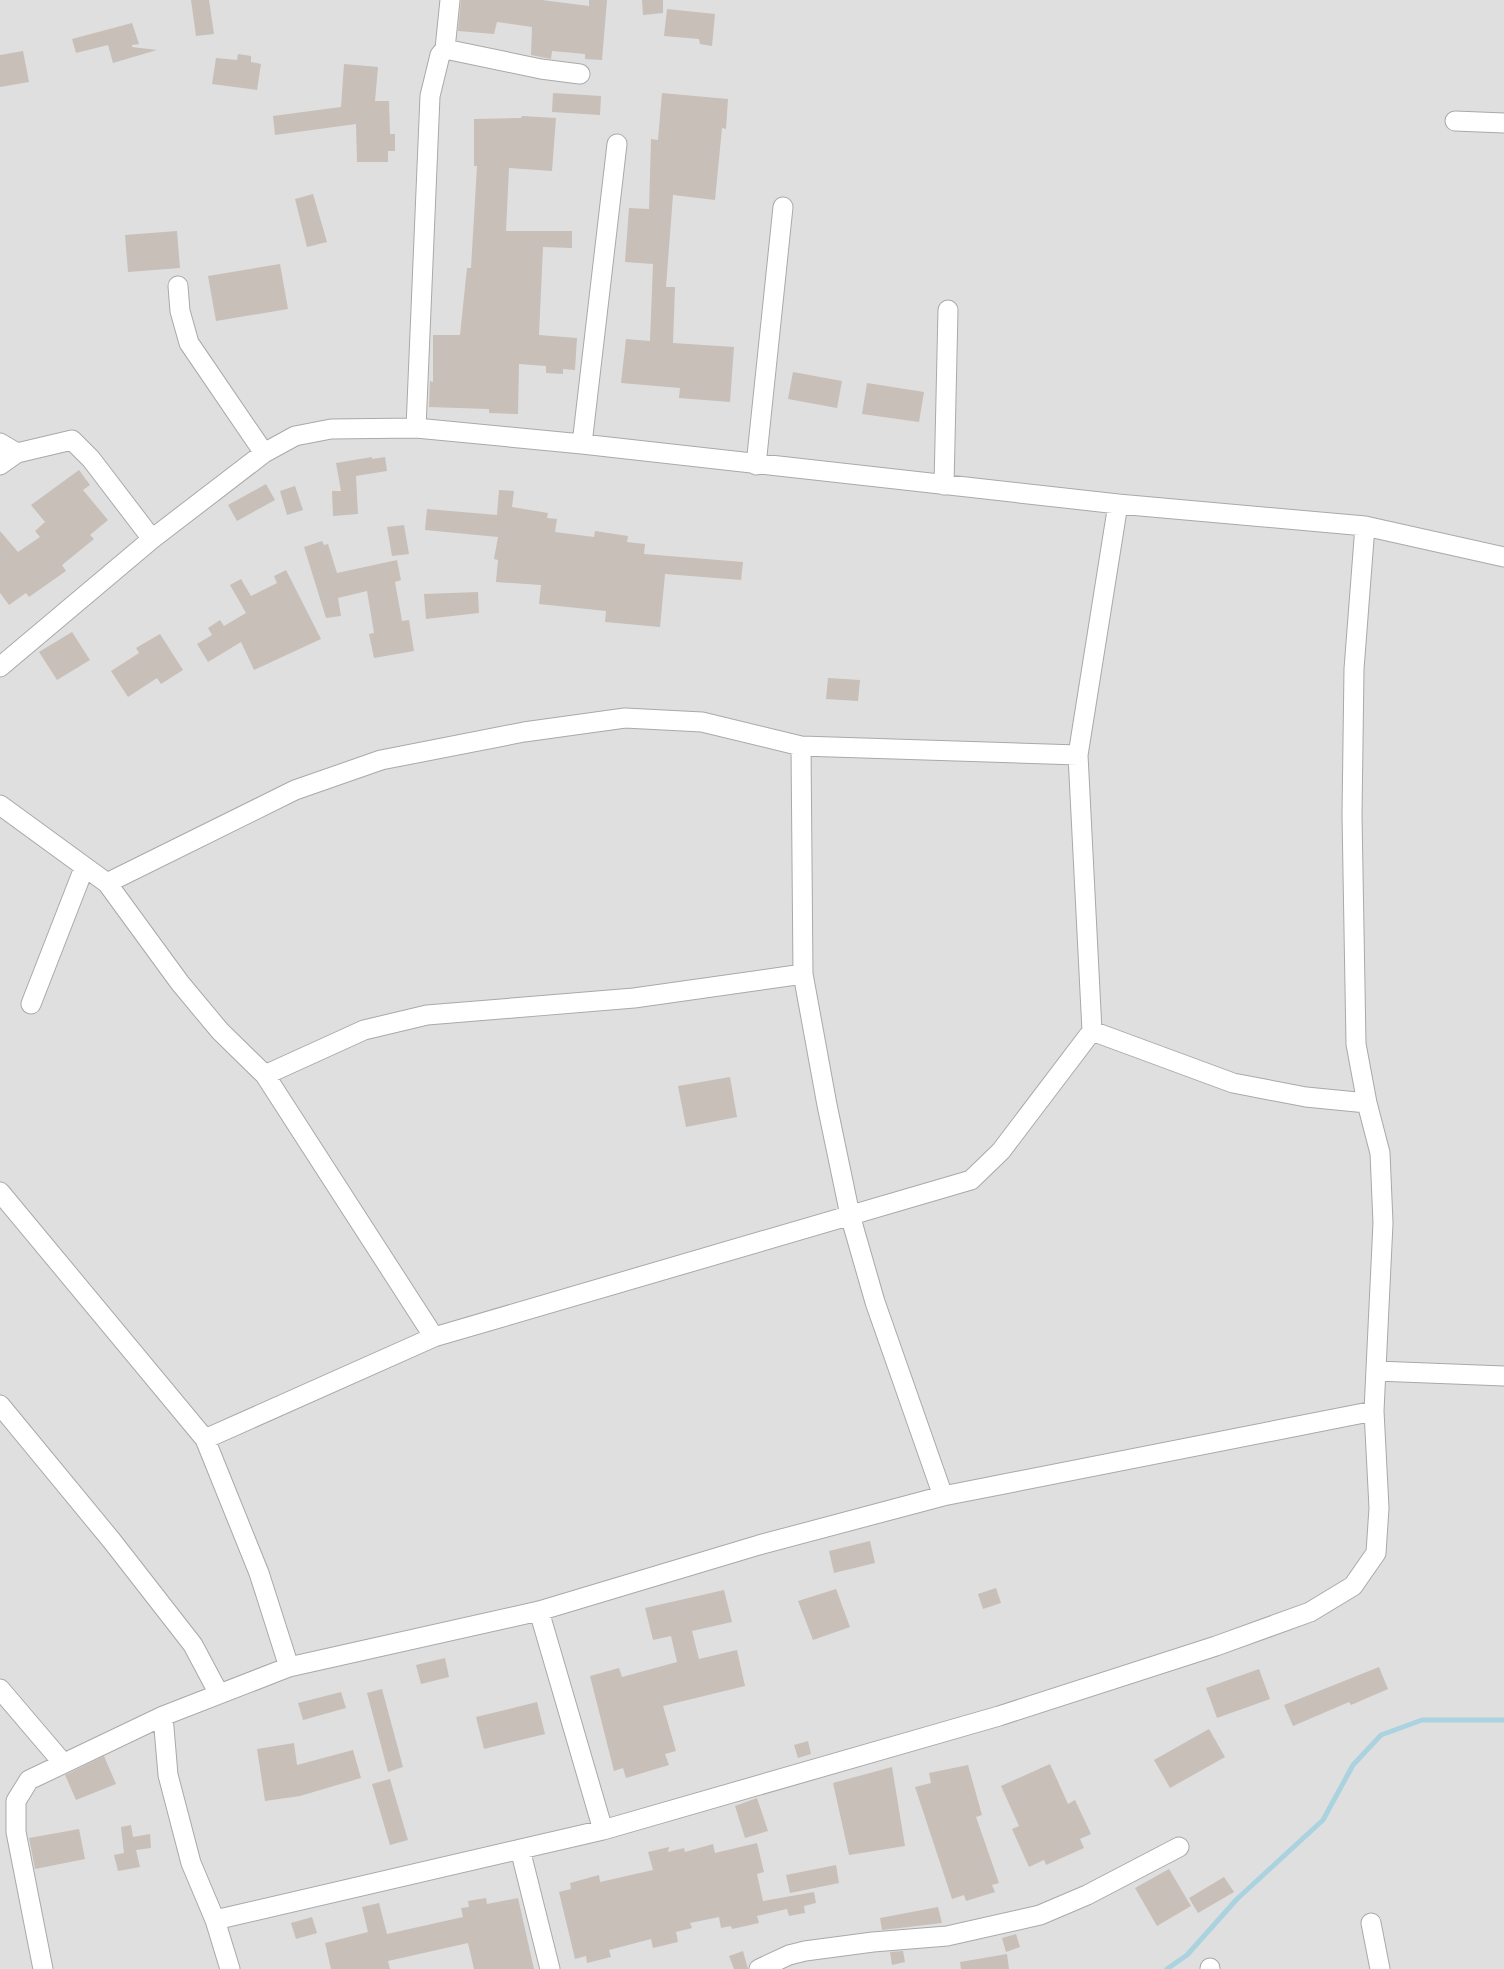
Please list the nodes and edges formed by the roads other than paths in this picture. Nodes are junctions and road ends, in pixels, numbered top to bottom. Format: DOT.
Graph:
graph roads {
  1 [pos="450,0"];
  2 [pos="445,49"];
  3 [pos="580,74"];
  4 [pos="1455,121"];
  5 [pos="1504,123"];
  6 [pos="617,144"];
  7 [pos="783,207"];
  8 [pos="178,286"];
  9 [pos="948,310"];
  10 [pos="416,428"];
  11 [pos="0,443"];
  12 [pos="582,444"];
  13 [pos="17,452"];
  14 [pos="264,453"];
  15 [pos="0,464"];
  16 [pos="756,465"];
  17 [pos="944,485"];
  18 [pos="1118,504"];
  19 [pos="1365,526"];
  20 [pos="152,539"];
  21 [pos="1504,557"];
  22 [pos="0,667"];
  23 [pos="801,746"];
  24 [pos="1078,755"];
  25 [pos="0,805"];
  26 [pos="84,868"];
  27 [pos="107,883"];
  28 [pos="803,974"];
  29 [pos="31,1004"];
  30 [pos="1092,1031"];
  31 [pos="265,1075"];
  32 [pos="1367,1103"];
  33 [pos="2,1200"];
  34 [pos="850,1215"];
  35 [pos="434,1337"];
  36 [pos="1376,1371"];
  37 [pos="1504,1376"];
  38 [pos="0,1405"];
  39 [pos="1374,1411"];
  40 [pos="205,1439"];
  41 [pos="943,1496"];
  42 [pos="539,1610"];
  43 [pos="289,1667"];
  44 [pos="0,1688"];
  45 [pos="219,1694"];
  46 [pos="163,1716"];
  47 [pos="63,1763"];
  48 [pos="603,1830"];
  49 [pos="1178,1847"];
  50 [pos="520,1849"];
  51 [pos="215,1920"];
  52 [pos="1371,1923"];
  53 [pos="43,1969"];
  54 [pos="230,1969"];
  55 [pos="550,1969"];
  56 [pos="759,1969"];
  57 [pos="1380,1969"];
  1 -- 2 [label="street"];
  2 -- 3 [label="street"];
  2 -- 10 [label="street"];
  4 -- 5 [label="street"];
  6 -- 12 [label="street"];
  7 -- 16 [label="street"];
  8 -- 14 [label="street"];
  9 -- 17 [label="street"];
  10 -- 12 [label="street"];
  10 -- 14 [label="street"];
  11 -- 13 [label="street"];
  12 -- 16 [label="street"];
  13 -- 15 [label="street"];
  13 -- 20 [label="street"];
  14 -- 20 [label="street"];
  16 -- 17 [label="street"];
  17 -- 18 [label="street"];
  18 -- 19 [label="street"];
  18 -- 24 [label="street"];
  19 -- 21 [label="street"];
  19 -- 32 [label="street"];
  20 -- 22 [label="street"];
  23 -- 24 [label="street"];
  23 -- 27 [label="street"];
  23 -- 28 [label="street"];
  24 -- 30 [label="street"];
  25 -- 26 [label="street"];
  26 -- 27 [label="street"];
  26 -- 29 [label="street"];
  27 -- 31 [label="street"];
  28 -- 31 [label="street"];
  28 -- 34 [label="street"];
  30 -- 32 [label="street"];
  30 -- 34 [label="street"];
  31 -- 35 [label="street"];
  32 -- 36 [label="street"];
  33 -- 40 [label="street"];
  34 -- 35 [label="street"];
  34 -- 41 [label="street"];
  35 -- 40 [label="street"];
  36 -- 37 [label="street"];
  36 -- 39 [label="street"];
  38 -- 45 [label="street"];
  39 -- 41 [label="street"];
  39 -- 48 [label="street"];
  40 -- 43 [label="street"];
  41 -- 42 [label="street"];
  42 -- 43 [label="street"];
  42 -- 48 [label="street"];
  43 -- 45 [label="street"];
  44 -- 47 [label="street"];
  45 -- 46 [label="street"];
  46 -- 47 [label="street"];
  46 -- 51 [label="street"];
  47 -- 53 [label="street"];
  48 -- 50 [label="street"];
  49 -- 56 [label="street"];
  50 -- 51 [label="street"];
  50 -- 55 [label="street"];
  51 -- 54 [label="street"];
  52 -- 57 [label="street"];
}
